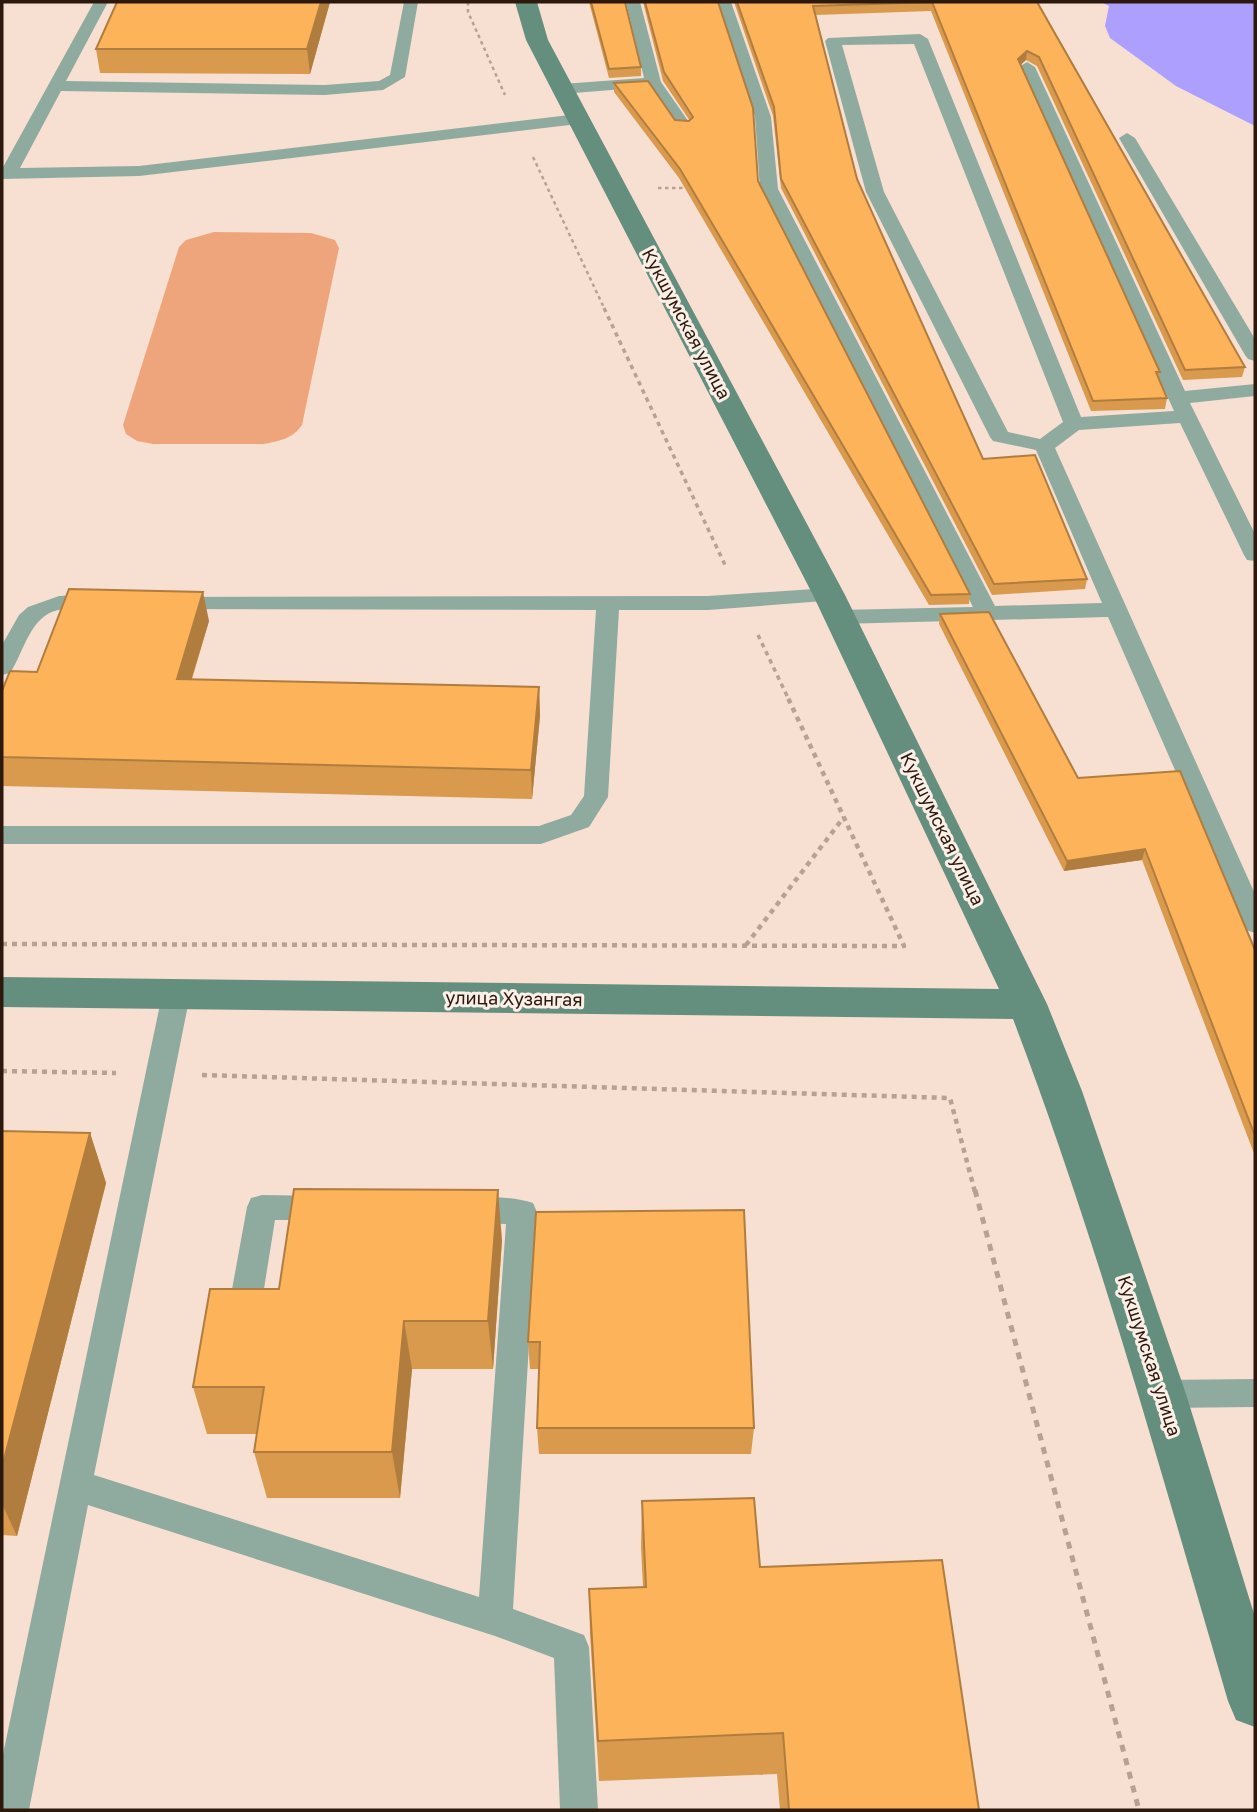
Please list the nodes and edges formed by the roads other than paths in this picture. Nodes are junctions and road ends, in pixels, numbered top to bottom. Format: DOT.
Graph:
graph roads {
  1 [pos="101,2"];
  2 [pos="411,2"];
  3 [pos="526,2"];
  4 [pos="633,2"];
  5 [pos="724,2"];
  6 [pos="1027,67"];
  7 [pos="653,82"];
  8 [pos="55,86"];
  9 [pos="562,89"];
  10 [pos="578,118"];
  11 [pos="683,125"];
  12 [pos="1128,138"];
  13 [pos="6,174"];
  14 [pos="1255,355"];
  15 [pos="1255,390"];
  16 [pos="1182,407"];
  17 [pos="1074,424"];
  18 [pos="1044,446"];
  19 [pos="1255,555"];
  20 [pos="115,601"];
  21 [pos="142,601"];
  22 [pos="608,603"];
  23 [pos="834,606"];
  24 [pos="1116,611"];
  25 [pos="988,614"];
  26 [pos="2,668"];
  27 [pos="2,835"];
  28 [pos="1255,923"];
  29 [pos="2,992"];
  30 [pos="176,995"];
  31 [pos="1027,1004"];
  32 [pos="357,1209"];
  33 [pos="439,1210"];
  34 [pos="247,1295"];
  35 [pos="1255,1393"];
  36 [pos="1162,1394"];
  37 [pos="75,1485"];
  38 [pos="495,1619"];
  39 [pos="1255,1701"];
  40 [pos="9,1810"];
  41 [pos="579,1810"];
  1 -- 8 [label="lane"];
  2 -- 8 [label="lane"];
  3 -- 9 [label="street, Кукшумская улица"];
  4 -- 7 [label="lane"];
  5 -- 25 [label="lane"];
  6 -- 16 [label="lane"];
  7 -- 9 [label="lane"];
  7 -- 11 [label="lane"];
  8 -- 13 [label="lane"];
  9 -- 10 [label="street, Кукшумская улица"];
  10 -- 13 [label="lane"];
  10 -- 23 [label="street, Кукшумская улица"];
  12 -- 14 [label="lane"];
  15 -- 16 [label="lane"];
  16 -- 17 [label="lane"];
  16 -- 19 [label="lane"];
  17 -- 18 [label="lane"];
  17 -- 18 [label="lane"];
  18 -- 24 [label="lane"];
  20 -- 26 [label="lane"];
  21 -- 22 [label="lane"];
  22 -- 23 [label="lane"];
  22 -- 27 [label="lane"];
  23 -- 25 [label="lane"];
  23 -- 31 [label="street, Кукшумская улица"];
  24 -- 25 [label="lane"];
  24 -- 28 [label="lane"];
  29 -- 30 [label="street, улица Хузангая"];
  30 -- 31 [label="street, улица Хузангая"];
  30 -- 37 [label="lane"];
  31 -- 36 [label="street, Кукшумская улица"];
  32 -- 34 [label="lane"];
  33 -- 38 [label="lane"];
  35 -- 36 [label="lane"];
  36 -- 39 [label="street, Кукшумская улица"];
  37 -- 38 [label="lane"];
  37 -- 40 [label="lane"];
  38 -- 41 [label="lane"];
}
